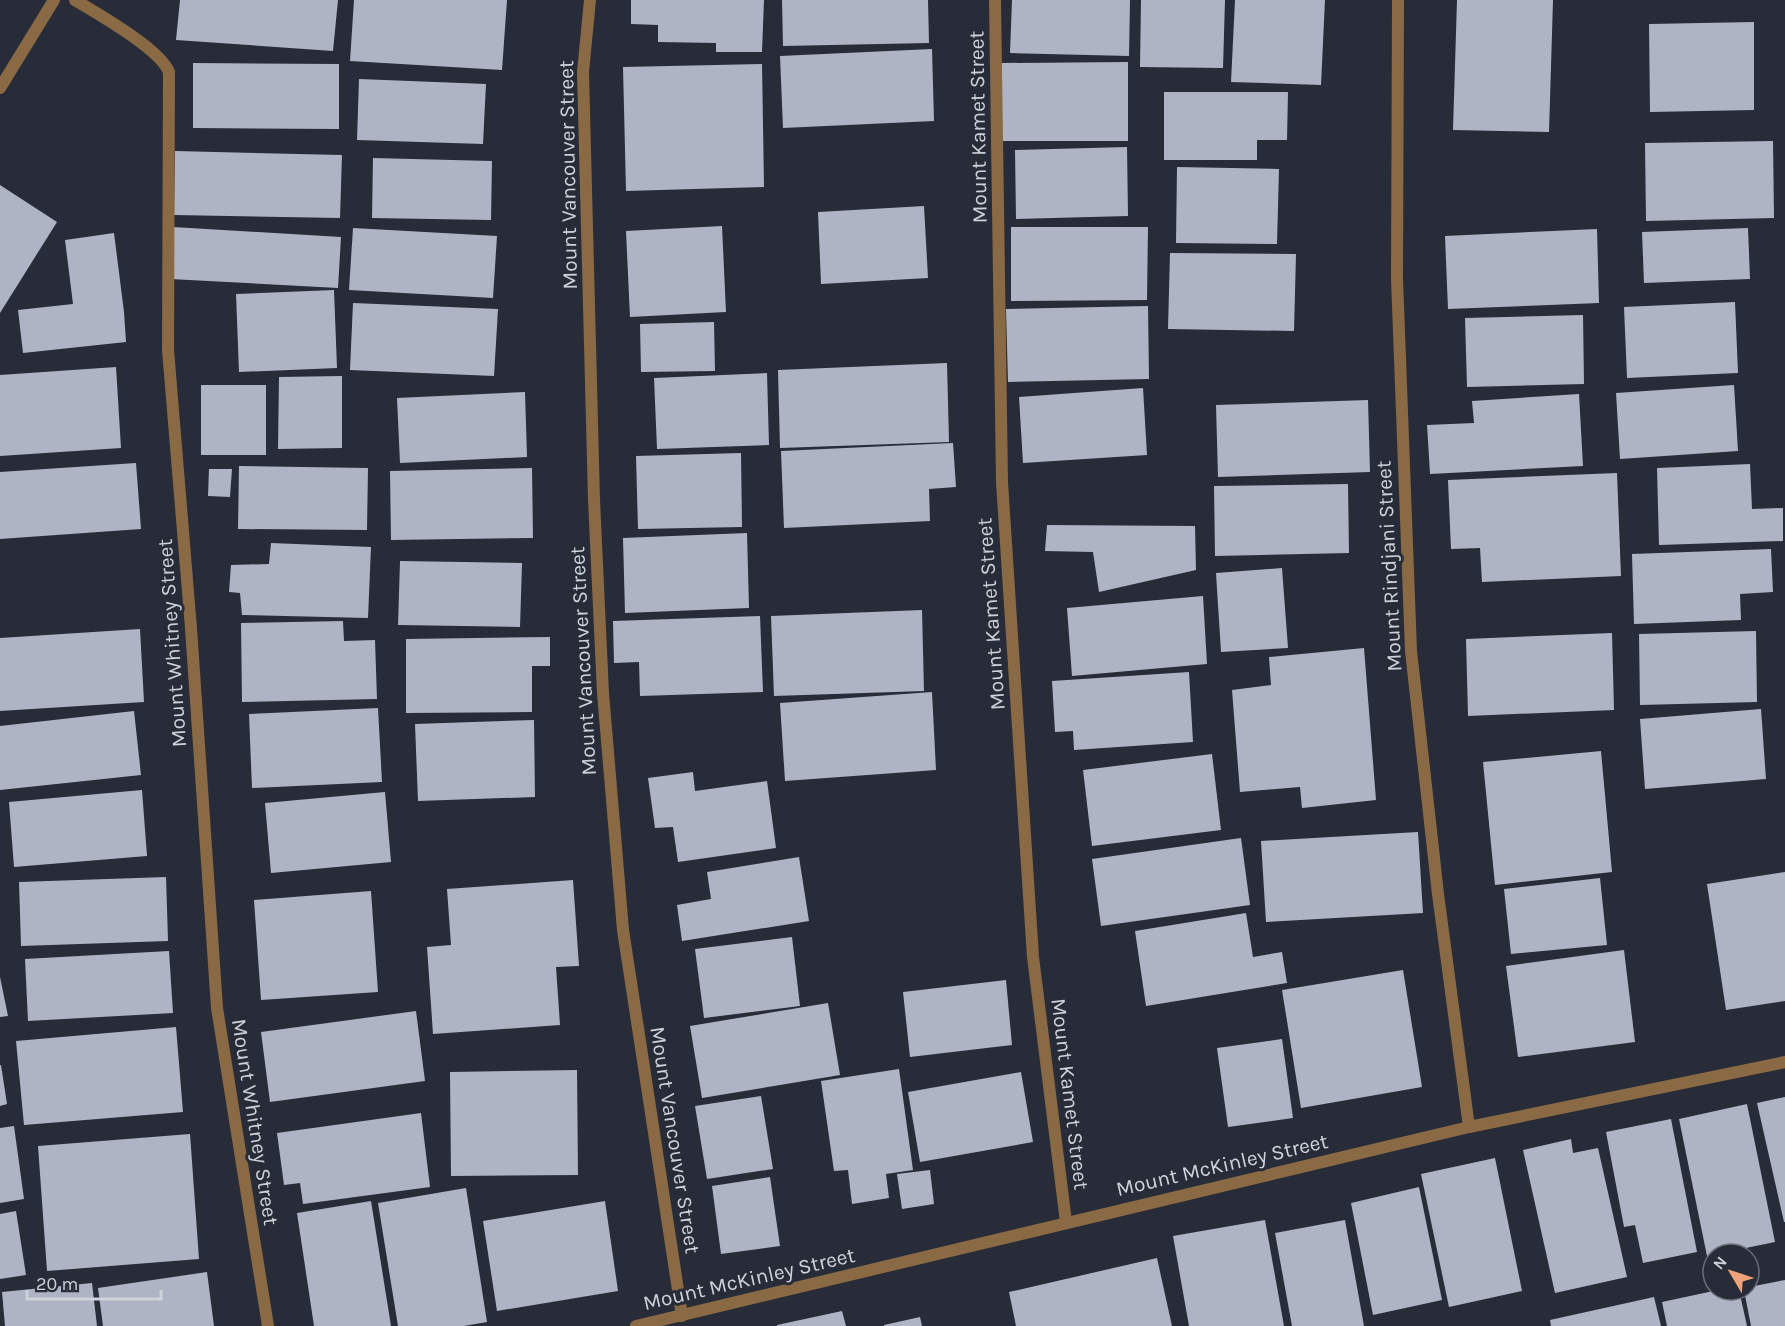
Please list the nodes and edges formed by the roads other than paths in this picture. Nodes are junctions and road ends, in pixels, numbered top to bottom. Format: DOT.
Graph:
graph roads {
  1 [pos="54,0"];
  2 [pos="75,0"];
  3 [pos="590,0"];
  4 [pos="995,0"];
  5 [pos="1398,0"];
  6 [pos="0,88"];
  7 [pos="1785,1062"];
  8 [pos="1469,1127"];
  9 [pos="1066,1222"];
  10 [pos="682,1316"];
  11 [pos="268,1326"];
  12 [pos="636,1326"];
  1 -- 6 [label="street"];
  2 -- 11 [label="street, Mount Whitney Street"];
  3 -- 10 [label="street, Mount Vancouver Street"];
  4 -- 9 [label="street, Mount Kamet Street"];
  5 -- 8 [label="street, Mount Rindjani Street"];
  7 -- 8 [label="street, Mount McKinley Street"];
  8 -- 9 [label="street, Mount McKinley Street"];
  9 -- 10 [label="street, Mount McKinley Street"];
  10 -- 12 [label="street, Mount McKinley Street"];
}
